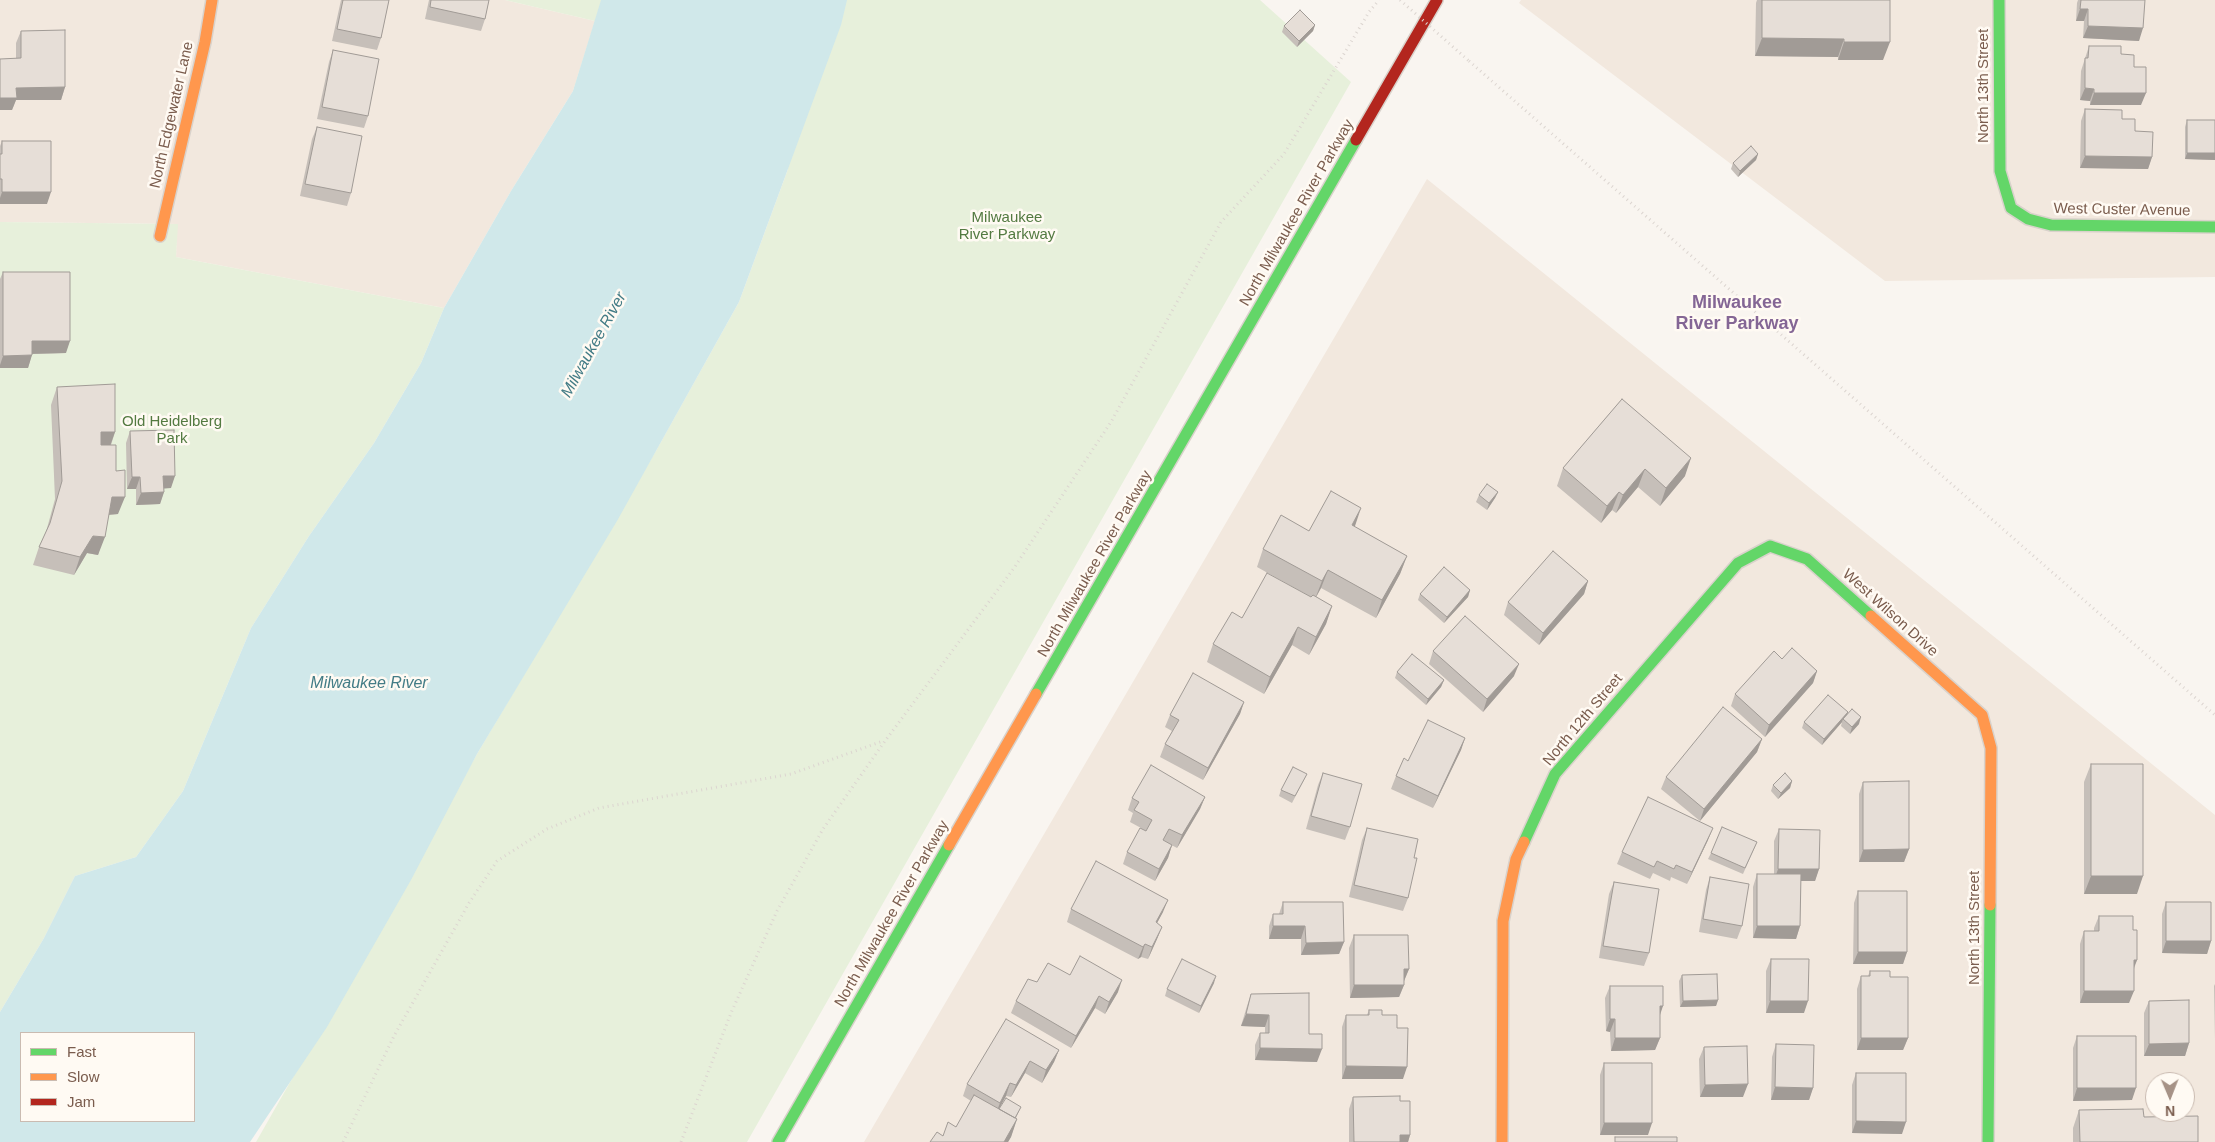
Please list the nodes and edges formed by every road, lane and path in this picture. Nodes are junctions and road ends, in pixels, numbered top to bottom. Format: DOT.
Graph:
graph roads {
  1 [pos="212,0"];
  2 [pos="1379,0"];
  3 [pos="1400,0"];
  4 [pos="1438,0"];
  5 [pos="1999,0"];
  6 [pos="2000,171"];
  7 [pos="2215,227"];
  8 [pos="160,236"];
  9 [pos="1770,546"];
  10 [pos="1982,715"];
  11 [pos="2215,715"];
  12 [pos="884,741"];
  13 [pos="343,1142"];
  14 [pos="680,1142"];
  15 [pos="778,1142"];
  16 [pos="1502,1142"];
  17 [pos="1988,1142"];
  1 -- 8 [label="street, North Edgewater Lane"];
  2 -- 12 [label="path"];
  3 -- 11 [label="path, bridge"];
  4 -- 15 [label="street, North Milwaukee River Parkway"];
  5 -- 6 [label="street, North 13th Street"];
  6 -- 7 [label="street, West Custer Avenue"];
  9 -- 10 [label="street, West Wilson Drive"];
  9 -- 16 [label="street, North 12th Street"];
  10 -- 17 [label="street, North 13th Street"];
  12 -- 13 [label="path"];
  12 -- 14 [label="path"];
}
